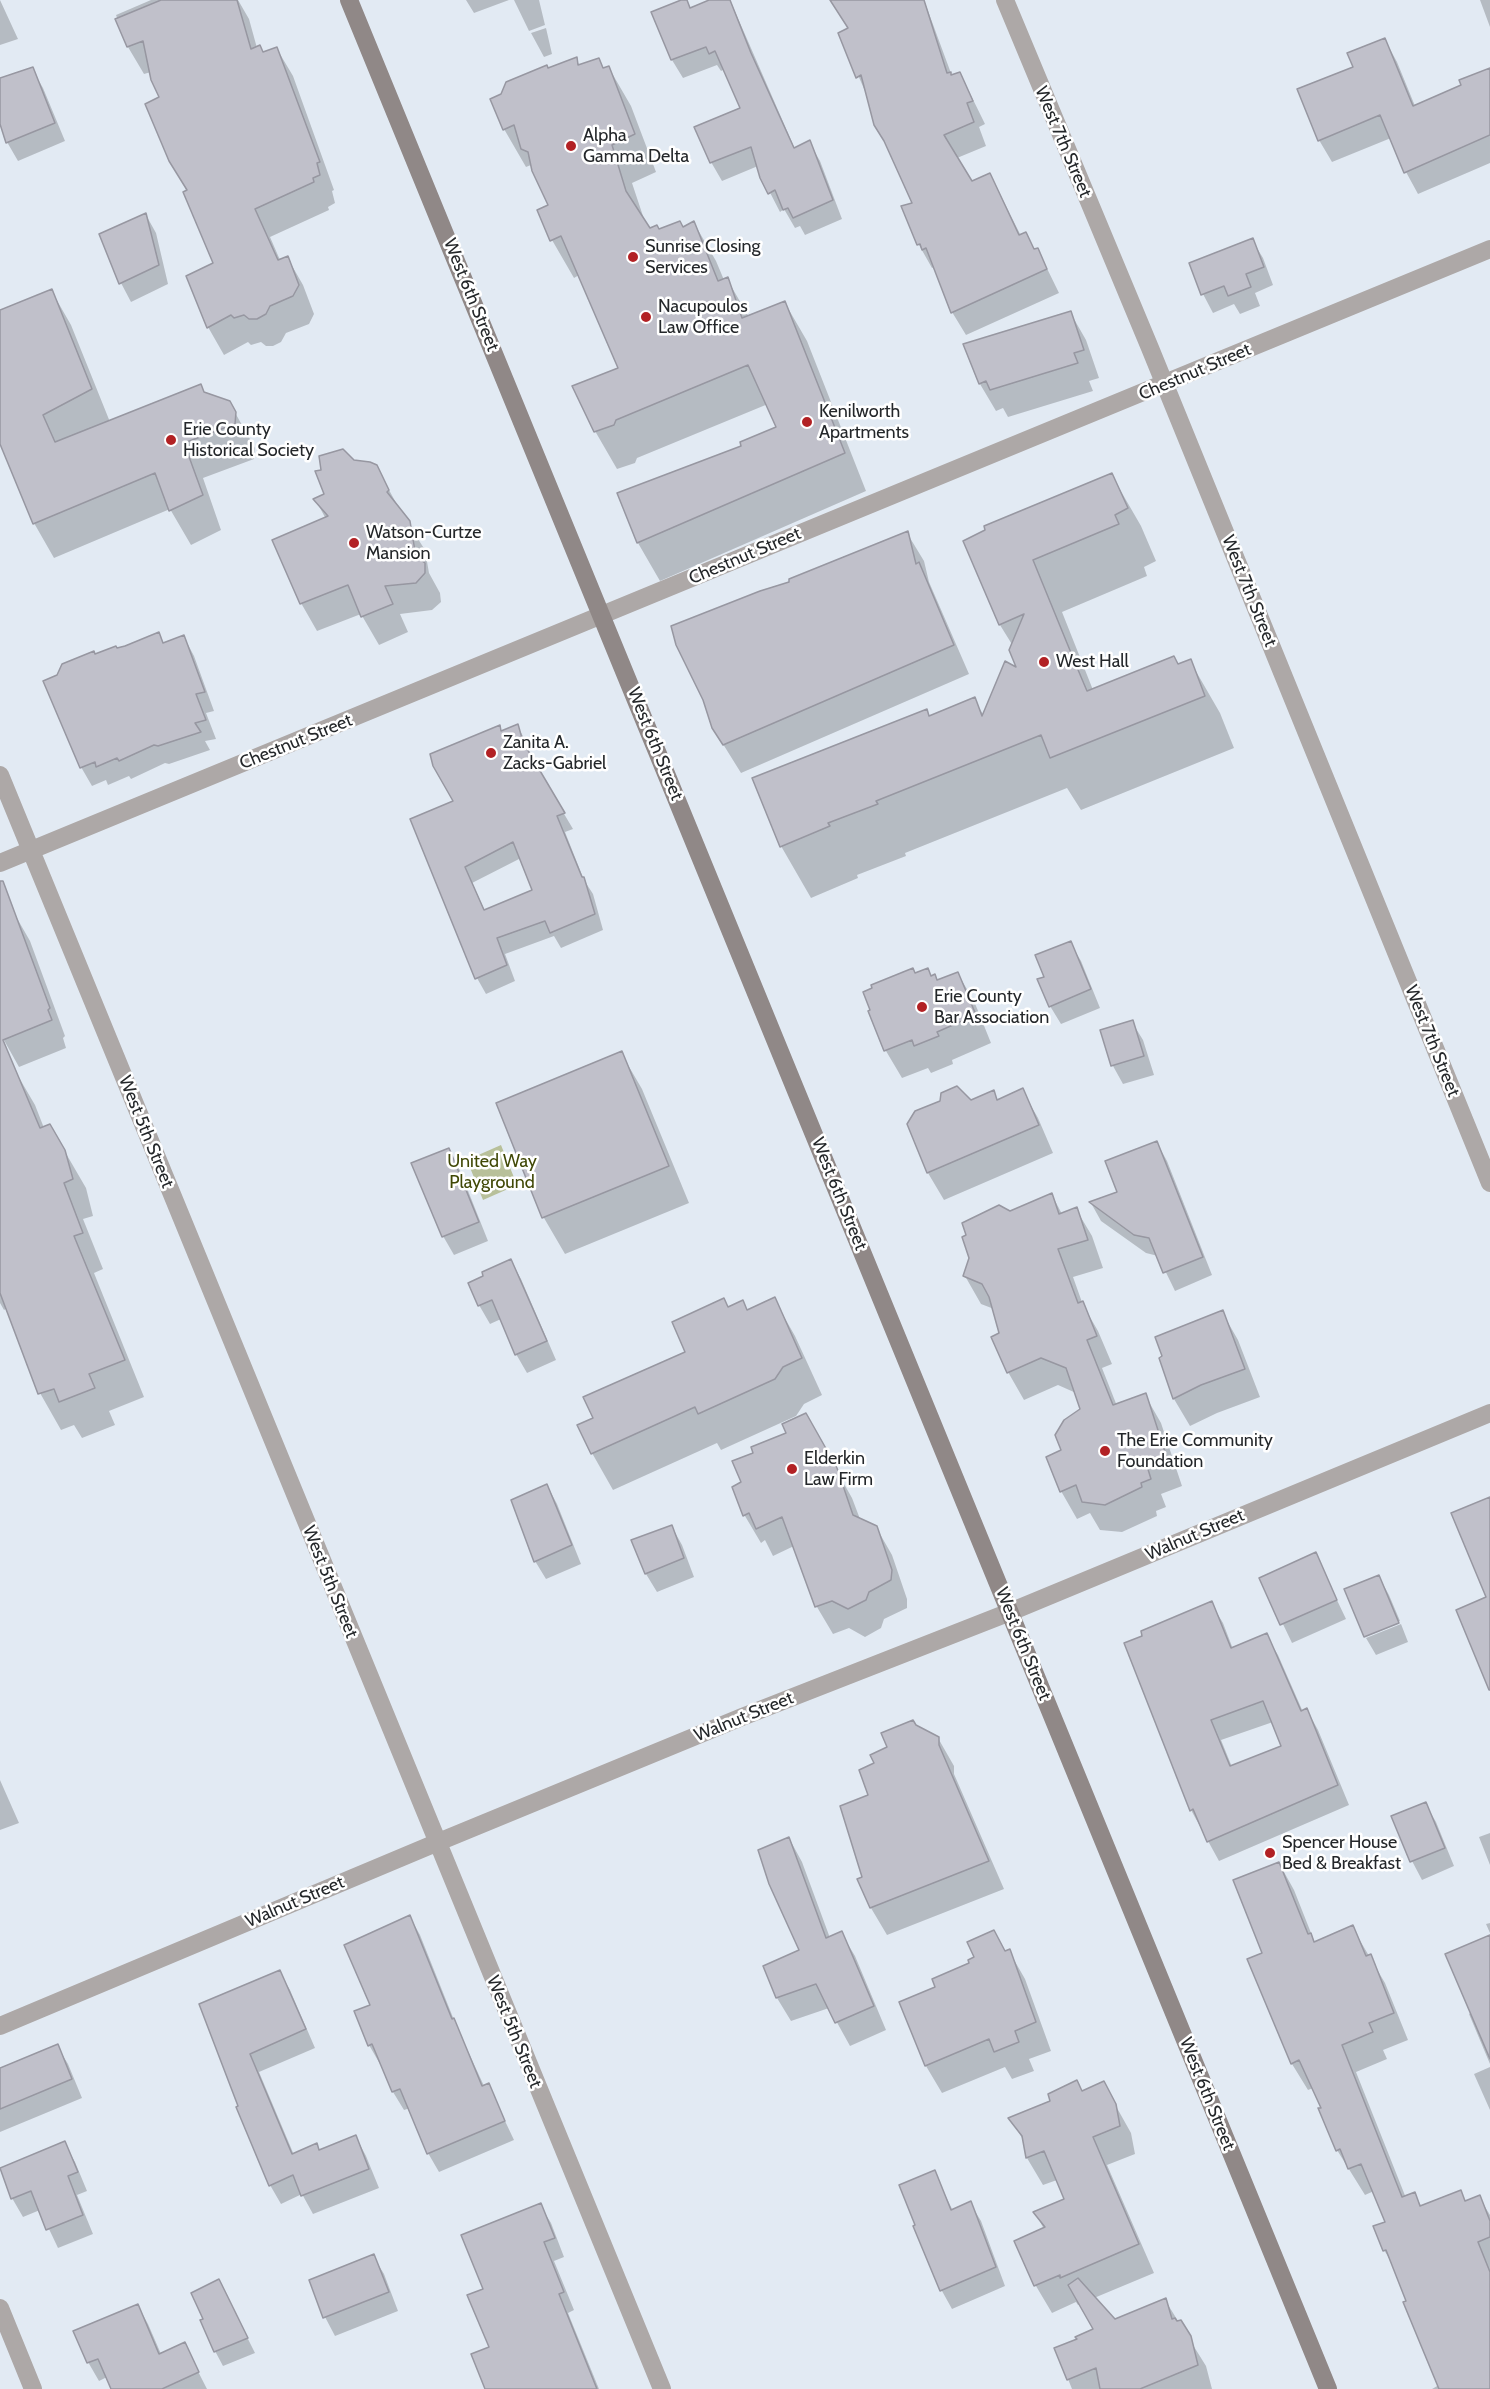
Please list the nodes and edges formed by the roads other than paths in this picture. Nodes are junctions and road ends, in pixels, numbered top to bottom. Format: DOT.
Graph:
graph roads {
  1 [pos="350,0"];
  2 [pos="1005,0"];
  3 [pos="1490,249"];
  4 [pos="1165,384"];
  5 [pos="603,616"];
  6 [pos="0,775"];
  7 [pos="31,851"];
  8 [pos="0,864"];
  9 [pos="1490,1184"];
  10 [pos="1490,1413"];
  11 [pos="1010,1612"];
  12 [pos="436,1843"];
  13 [pos="0,2026"];
  14 [pos="0,2308"];
  15 [pos="33,2389"];
  16 [pos="662,2389"];
  17 [pos="1328,2389"];
  1 -- 5 [label="main road, West 6th Street"];
  2 -- 4 [label="street, West 7th Street"];
  3 -- 4 [label="street, Chestnut Street"];
  4 -- 5 [label="street, Chestnut Street"];
  4 -- 9 [label="street, West 7th Street"];
  5 -- 7 [label="street, Chestnut Street"];
  5 -- 11 [label="main road, West 6th Street"];
  6 -- 7 [label="street, West 5th Street"];
  7 -- 8 [label="street, Chestnut Street"];
  7 -- 12 [label="street, West 5th Street"];
  10 -- 11 [label="street, Walnut Street"];
  11 -- 12 [label="street, Walnut Street"];
  11 -- 17 [label="main road, West 6th Street"];
  12 -- 13 [label="street, Walnut Street"];
  12 -- 16 [label="street, West 5th Street"];
  14 -- 15 [label="street"];
}
